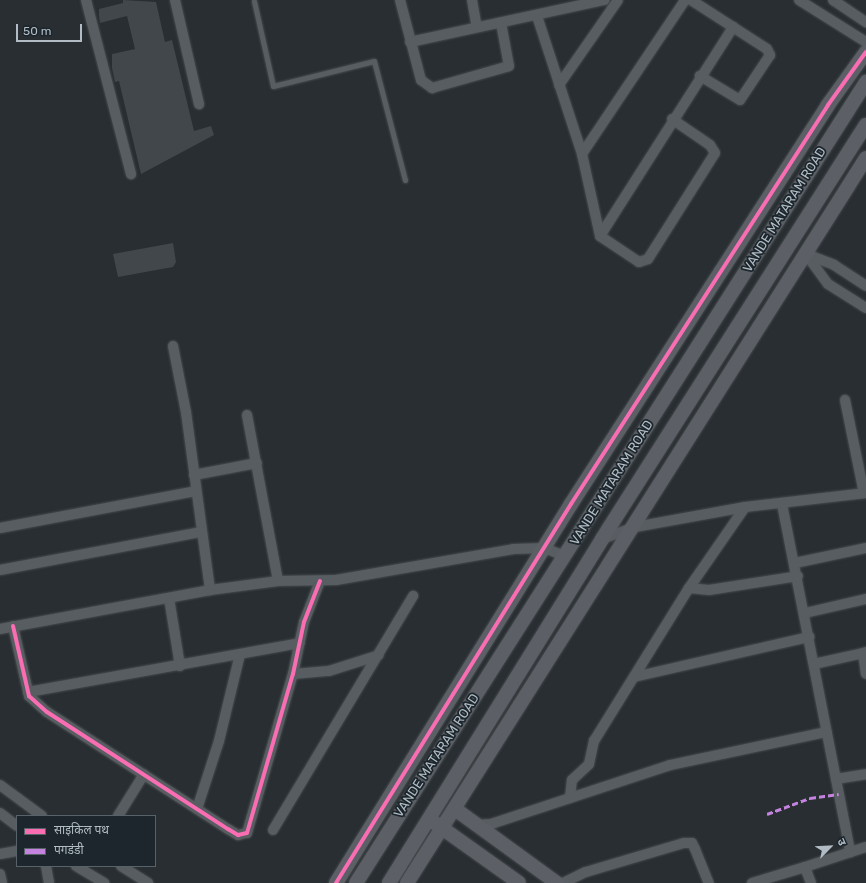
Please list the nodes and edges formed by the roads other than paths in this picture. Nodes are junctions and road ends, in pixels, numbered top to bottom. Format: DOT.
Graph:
graph roads {
  1 [pos="86,0"];
  2 [pos="175,0"];
  3 [pos="256,0"];
  4 [pos="400,0"];
  5 [pos="472,0"];
  6 [pos="605,0"];
  7 [pos="618,0"];
  8 [pos="685,0"];
  9 [pos="691,0"];
  10 [pos="799,0"];
  11 [pos="833,0"];
  12 [pos="537,16"];
  13 [pos="866,22"];
  14 [pos="501,23"];
  15 [pos="478,27"];
  16 [pos="733,27"];
  17 [pos="410,42"];
  18 [pos="866,42"];
  19 [pos="866,52"];
  20 [pos="700,76"];
  21 [pos="866,82"];
  22 [pos="559,85"];
  23 [pos="199,104"];
  24 [pos="672,119"];
  25 [pos="866,125"];
  26 [pos="582,154"];
  27 [pos="866,158"];
  28 [pos="131,174"];
  29 [pos="405,180"];
  30 [pos="600,236"];
  31 [pos="806,254"];
  32 [pos="866,286"];
  33 [pos="866,308"];
  34 [pos="173,346"];
  35 [pos="844,400"];
  36 [pos="247,415"];
  37 [pos="257,463"];
  38 [pos="194,475"];
  39 [pos="196,491"];
  40 [pos="865,493"];
  41 [pos="782,504"];
  42 [pos="745,508"];
  43 [pos="635,527"];
  44 [pos="0,528"];
  45 [pos="201,532"];
  46 [pos="602,538"];
  47 [pos="544,548"];
  48 [pos="866,548"];
  49 [pos="566,556"];
  50 [pos="795,563"];
  51 [pos="0,570"];
  52 [pos="798,576"];
  53 [pos="278,581"];
  54 [pos="320,581"];
  55 [pos="689,588"];
  56 [pos="210,590"];
  57 [pos="413,596"];
  58 [pos="169,598"];
  59 [pos="866,599"];
  60 [pos="805,613"];
  61 [pos="13,626"];
  62 [pos="0,629"];
  63 [pos="809,637"];
  64 [pos="300,643"];
  65 [pos="865,653"];
  66 [pos="240,654"];
  67 [pos="379,655"];
  68 [pos="814,664"];
  69 [pos="180,666"];
  70 [pos="293,674"];
  71 [pos="866,674"];
  72 [pos="634,677"];
  73 [pos="28,692"];
  74 [pos="827,732"];
  75 [pos="144,774"];
  76 [pos="866,774"];
  77 [pos="836,779"];
  78 [pos="0,785"];
  79 [pos="570,798"];
  80 [pos="27,806"];
  81 [pos="197,809"];
  82 [pos="455,809"];
  83 [pos="0,813"];
  84 [pos="31,815"];
  85 [pos="40,815"];
  86 [pos="119,815"];
  87 [pos="429,819"];
  88 [pos="16,825"];
  89 [pos="474,825"];
  90 [pos="442,828"];
  91 [pos="273,830"];
  92 [pos="866,848"];
  93 [pos="16,851"];
  94 [pos="850,852"];
  95 [pos="0,854"];
  96 [pos="46,867"];
  97 [pos="123,867"];
  98 [pos="805,867"];
  99 [pos="82,868"];
  100 [pos="0,874"];
  101 [pos="2,883"];
  102 [pos="49,883"];
  103 [pos="104,883"];
  104 [pos="148,883"];
  105 [pos="336,883"];
  106 [pos="356,883"];
  107 [pos="389,883"];
  108 [pos="406,883"];
  109 [pos="519,883"];
  110 [pos="557,883"];
  111 [pos="562,883"];
  112 [pos="709,883"];
  113 [pos="752,883"];
  114 [pos="811,883"];
  1 -- 28 [label="street"];
  2 -- 23 [label="street"];
  3 -- 29 [label="lane"];
  4 -- 17 [label="street"];
  5 -- 15 [label="street"];
  6 -- 12 [label="street"];
  7 -- 22 [label="street"];
  8 -- 26 [label="street"];
  9 -- 16 [label="street"];
  10 -- 18 [label="street"];
  11 -- 13 [label="street"];
  12 -- 14 [label="street"];
  12 -- 22 [label="street"];
  14 -- 15 [label="street"];
  14 -- 17 [label="street"];
  15 -- 17 [label="street"];
  16 -- 20 [label="street"];
  16 -- 20 [label="street"];
  19 -- 47 [label="street"];
  20 -- 24 [label="street"];
  21 -- 49 [label="street, VANDE MATARAM ROAD"];
  22 -- 26 [label="street"];
  24 -- 30 [label="street"];
  24 -- 30 [label="street"];
  25 -- 46 [label="street, VANDE MATARAM ROAD"];
  26 -- 30 [label="street"];
  27 -- 31 [label="street"];
  31 -- 32 [label="street"];
  31 -- 33 [label="street"];
  31 -- 43 [label="street"];
  34 -- 38 [label="street"];
  35 -- 40 [label="street"];
  36 -- 37 [label="street"];
  37 -- 38 [label="street"];
  37 -- 53 [label="street"];
  38 -- 39 [label="street"];
  39 -- 44 [label="street"];
  39 -- 45 [label="street"];
  40 -- 41 [label="street"];
  41 -- 42 [label="street"];
  41 -- 50 [label="street"];
  42 -- 43 [label="street"];
  42 -- 55 [label="street"];
  43 -- 46 [label="street"];
  43 -- 82 [label="street"];
  45 -- 51 [label="street"];
  45 -- 56 [label="street"];
  46 -- 87 [label="street, VANDE MATARAM ROAD"];
  47 -- 49 [label="street"];
  47 -- 54 [label="street"];
  47 -- 105 [label="street"];
  48 -- 50 [label="street"];
  49 -- 106 [label="street, VANDE MATARAM ROAD"];
  50 -- 52 [label="street"];
  52 -- 55 [label="street"];
  52 -- 60 [label="street"];
  53 -- 54 [label="street"];
  53 -- 56 [label="street"];
  54 -- 64 [label="street"];
  55 -- 72 [label="street"];
  56 -- 58 [label="street"];
  57 -- 67 [label="street"];
  58 -- 61 [label="street"];
  58 -- 69 [label="street"];
  59 -- 60 [label="street"];
  60 -- 63 [label="street"];
  61 -- 62 [label="street"];
  61 -- 73 [label="street"];
  63 -- 68 [label="street"];
  63 -- 72 [label="street"];
  64 -- 66 [label="street"];
  64 -- 70 [label="street"];
  65 -- 68 [label="street"];
  65 -- 71 [label="street"];
  66 -- 69 [label="street"];
  66 -- 81 [label="street"];
  67 -- 70 [label="street"];
  67 -- 91 [label="street"];
  68 -- 74 [label="street"];
  69 -- 73 [label="street"];
  70 -- 81 [label="street"];
  72 -- 79 [label="street"];
  73 -- 75 [label="street"];
  74 -- 77 [label="street"];
  74 -- 79 [label="street"];
  75 -- 81 [label="street"];
  75 -- 86 [label="street"];
  76 -- 77 [label="street"];
  77 -- 94 [label="street"];
  78 -- 80 [label="street"];
  79 -- 89 [label="street"];
  80 -- 84 [label="street"];
  80 -- 85 [label="street"];
  82 -- 89 [label="street"];
  82 -- 90 [label="street"];
  83 -- 88 [label="street"];
  87 -- 90 [label="street"];
  87 -- 107 [label="street, VANDE MATARAM ROAD"];
  89 -- 110 [label="street"];
  90 -- 108 [label="street"];
  90 -- 109 [label="street"];
  92 -- 94 [label="street"];
  93 -- 95 [label="street"];
  94 -- 98 [label="street"];
  96 -- 102 [label="street"];
  97 -- 104 [label="street"];
  98 -- 113 [label="street"];
  98 -- 114 [label="street"];
  99 -- 103 [label="street"];
  100 -- 101 [label="street"];
  111 -- 112 [label="street"];
}
